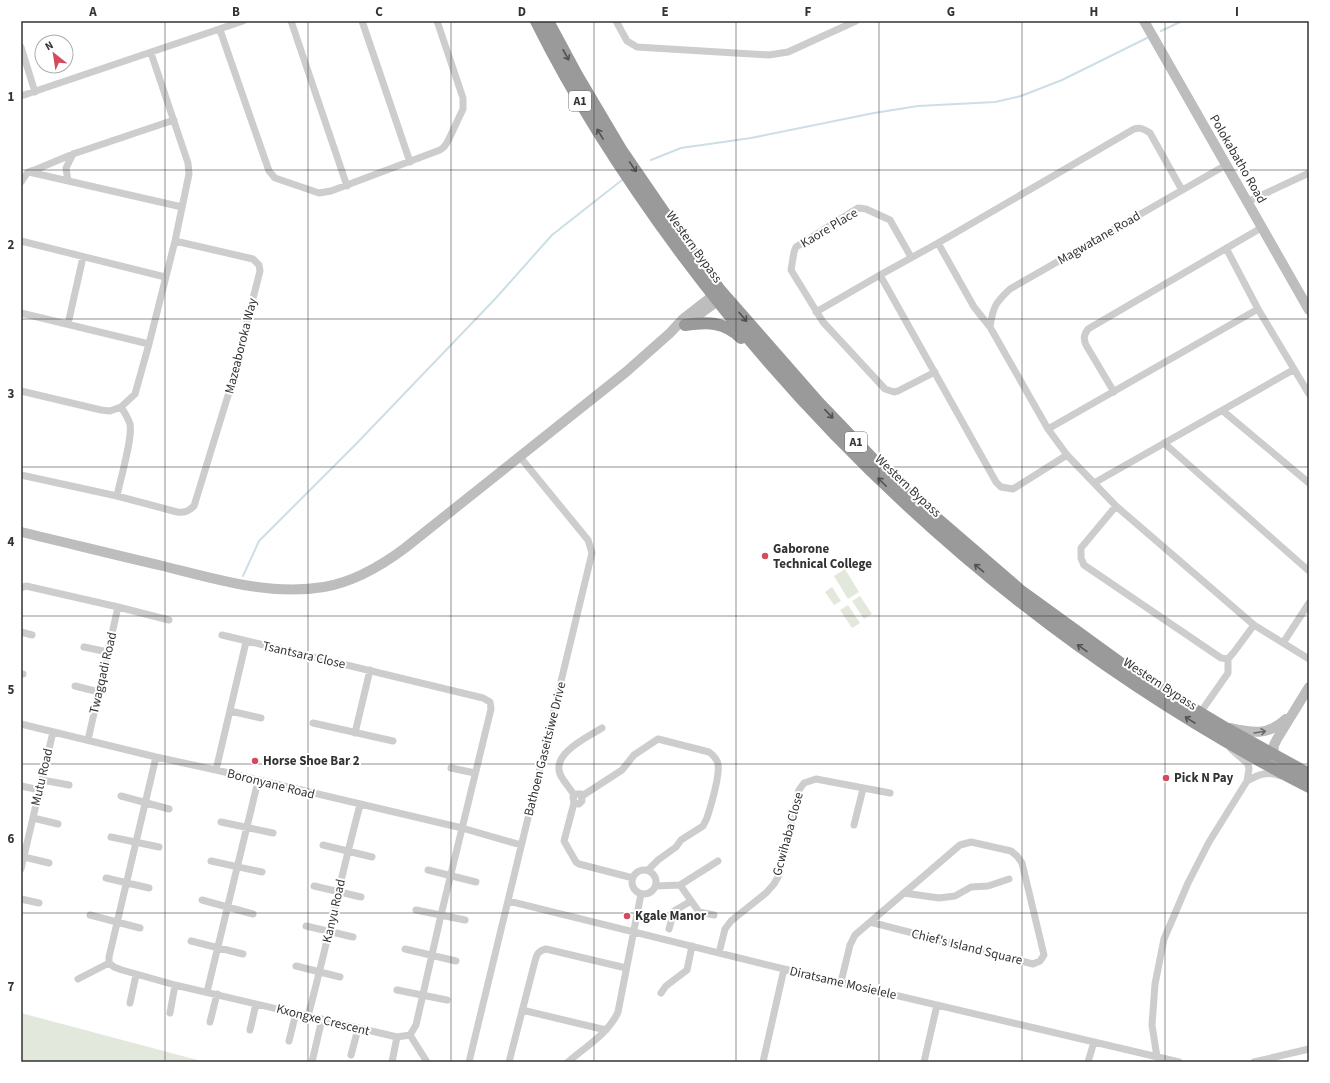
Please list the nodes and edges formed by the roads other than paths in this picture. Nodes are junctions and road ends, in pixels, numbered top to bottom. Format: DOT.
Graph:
graph roads {
  1 [pos="243,21"];
  2 [pos="292,21"];
  3 [pos="362,21"];
  4 [pos="437,21"];
  5 [pos="536,21"];
  6 [pos="548,21"];
  7 [pos="616,21"];
  8 [pos="856,21"];
  9 [pos="1144,21"];
  10 [pos="220,30"];
  11 [pos="21,47"];
  12 [pos="151,53"];
  13 [pos="35,92"];
  14 [pos="21,96"];
  15 [pos="174,120"];
  16 [pos="74,154"];
  17 [pos="410,162"];
  18 [pos="1226,165"];
  19 [pos="28,172"];
  20 [pos="1309,173"];
  21 [pos="68,181"];
  22 [pos="21,182"];
  23 [pos="346,186"];
  24 [pos="1182,190"];
  25 [pos="1247,202"];
  26 [pos="182,207"];
  27 [pos="1261,228"];
  28 [pos="21,241"];
  29 [pos="175,241"];
  30 [pos="938,243"];
  31 [pos="1226,248"];
  32 [pos="84,257"];
  33 [pos="911,257"];
  34 [pos="880,275"];
  35 [pos="165,277"];
  36 [pos="719,296"];
  37 [pos="1258,309"];
  38 [pos="1309,310"];
  39 [pos="816,312"];
  40 [pos="21,313"];
  41 [pos="68,324"];
  42 [pos="685,325"];
  43 [pos="990,327"];
  44 [pos="670,333"];
  45 [pos="149,344"];
  46 [pos="1294,370"];
  47 [pos="935,372"];
  48 [pos="780,375"];
  49 [pos="21,391"];
  50 [pos="1114,392"];
  51 [pos="1309,394"];
  52 [pos="121,407"];
  53 [pos="1223,411"];
  54 [pos="1048,429"];
  55 [pos="1164,443"];
  56 [pos="1067,454"];
  57 [pos="520,457"];
  58 [pos="21,475"];
  59 [pos="1094,483"];
  60 [pos="1309,484"];
  61 [pos="117,496"];
  62 [pos="1116,506"];
  63 [pos="21,532"];
  64 [pos="1309,572"];
  65 [pos="21,588"];
  66 [pos="1309,603"];
  67 [pos="118,607"];
  68 [pos="169,620"];
  69 [pos="1254,624"];
  70 [pos="21,632"];
  71 [pos="32,635"];
  72 [pos="222,635"];
  73 [pos="246,642"];
  74 [pos="1283,643"];
  75 [pos="84,647"];
  76 [pos="108,652"];
  77 [pos="1228,659"];
  78 [pos="1309,659"];
  79 [pos="370,670"];
  80 [pos="75,686"];
  81 [pos="1309,687"];
  82 [pos="99,692"];
  83 [pos="230,711"];
  84 [pos="1200,713"];
  85 [pos="1293,713"];
  86 [pos="261,718"];
  87 [pos="313,723"];
  88 [pos="21,724"];
  89 [pos="1222,726"];
  90 [pos="602,728"];
  91 [pos="53,732"];
  92 [pos="355,733"];
  93 [pos="1214,736"];
  94 [pos="88,740"];
  95 [pos="393,741"];
  96 [pos="1273,755"];
  97 [pos="156,757"];
  98 [pos="451,768"];
  99 [pos="216,770"];
  100 [pos="475,773"];
  101 [pos="1309,774"];
  102 [pos="42,780"];
  103 [pos="258,781"];
  104 [pos="1247,781"];
  105 [pos="69,785"];
  106 [pos="21,786"];
  107 [pos="1309,788"];
  108 [pos="863,789"];
  109 [pos="40,790"];
  110 [pos="890,793"];
  111 [pos="574,795"];
  112 [pos="121,796"];
  113 [pos="582,796"];
  114 [pos="145,802"];
  115 [pos="574,803"];
  116 [pos="360,805"];
  117 [pos="169,809"];
  118 [pos="33,818"];
  119 [pos="221,822"];
  120 [pos="58,824"];
  121 [pos="854,825"];
  122 [pos="246,827"];
  123 [pos="462,828"];
  124 [pos="273,833"];
  125 [pos="111,837"];
  126 [pos="136,843"];
  127 [pos="323,845"];
  128 [pos="521,845"];
  129 [pos="159,847"];
  130 [pos="348,850"];
  131 [pos="24,857"];
  132 [pos="372,857"];
  133 [pos="212,861"];
  134 [pos="718,861"];
  135 [pos="49,863"];
  136 [pos="238,866"];
  137 [pos="21,869"];
  138 [pos="428,870"];
  139 [pos="648,870"];
  140 [pos="262,872"];
  141 [pos="450,875"];
  142 [pos="106,878"];
  143 [pos="633,878"];
  144 [pos="1009,879"];
  145 [pos="476,882"];
  146 [pos="127,883"];
  147 [pos="680,885"];
  148 [pos="314,886"];
  149 [pos="656,886"];
  150 [pos="149,888"];
  151 [pos="339,892"];
  152 [pos="904,893"];
  153 [pos="641,894"];
  154 [pos="361,897"];
  155 [pos="21,899"];
  156 [pos="202,900"];
  157 [pos="508,901"];
  158 [pos="691,902"];
  159 [pos="39,903"];
  160 [pos="228,906"];
  161 [pos="416,910"];
  162 [pos="253,914"];
  163 [pos="90,915"];
  164 [pos="440,915"];
  165 [pos="714,915"];
  166 [pos="465,920"];
  167 [pos="870,922"];
  168 [pos="118,923"];
  169 [pos="306,926"];
  170 [pos="140,928"];
  171 [pos="669,929"];
  172 [pos="330,932"];
  173 [pos="633,932"];
  174 [pos="353,937"];
  175 [pos="192,941"];
  176 [pos="692,946"];
  177 [pos="217,948"];
  178 [pos="405,950"];
  179 [pos="719,953"];
  180 [pos="243,954"];
  181 [pos="431,956"];
  182 [pos="456,961"];
  183 [pos="109,963"];
  184 [pos="296,966"];
  185 [pos="626,968"];
  186 [pos="784,969"];
  187 [pos="320,972"];
  188 [pos="136,975"];
  189 [pos="340,977"];
  190 [pos="78,979"];
  191 [pos="841,982"];
  192 [pos="176,985"];
  193 [pos="398,990"];
  194 [pos="207,992"];
  195 [pos="661,993"];
  196 [pos="217,994"];
  197 [pos="422,995"];
  198 [pos="447,1000"];
  199 [pos="130,1003"];
  200 [pos="256,1004"];
  201 [pos="937,1005"];
  202 [pos="522,1010"];
  203 [pos="170,1013"];
  204 [pos="296,1013"];
  205 [pos="308,1016"];
  206 [pos="322,1019"];
  207 [pos="210,1022"];
  208 [pos="358,1029"];
  209 [pos="250,1030"];
  210 [pos="606,1030"];
  211 [pos="410,1036"];
  212 [pos="397,1037"];
  213 [pos="289,1041"];
  214 [pos="1094,1042"];
  215 [pos="1309,1049"];
  216 [pos="351,1055"];
  217 [pos="1157,1057"];
  218 [pos="1280,1059"];
  219 [pos="312,1062"];
  220 [pos="392,1062"];
  221 [pos="427,1062"];
  222 [pos="469,1062"];
  223 [pos="509,1062"];
  224 [pos="568,1062"];
  225 [pos="762,1062"];
  226 [pos="924,1062"];
  227 [pos="1088,1062"];
  228 [pos="1179,1062"];
  229 [pos="1254,1062"];
  1 -- 10 [label="street"];
  2 -- 23 [label="street"];
  3 -- 17 [label="street"];
  4 -- 17 [label="street"];
  36 -- 5 [label="highway, Western Bypass / A1, one-way"];
  6 -- 36 [label="highway, Western Bypass / A1, one-way"];
  7 -- 8 [label="street"];
  9 -- 18 [label="street, Polokabatho Road"];
  10 -- 12 [label="street"];
  10 -- 23 [label="street"];
  11 -- 13 [label="street"];
  12 -- 13 [label="street"];
  12 -- 15 [label="street"];
  13 -- 14 [label="street"];
  15 -- 16 [label="street"];
  15 -- 26 [label="street"];
  16 -- 19 [label="street"];
  16 -- 21 [label="street"];
  17 -- 23 [label="street"];
  18 -- 24 [label="street, Magwatane Road"];
  18 -- 25 [label="street, Polokabatho Road"];
  19 -- 21 [label="street"];
  19 -- 22 [label="street"];
  20 -- 25 [label="street"];
  21 -- 26 [label="street"];
  24 -- 30 [label="street"];
  24 -- 43 [label="street, Magwatane Road"];
  25 -- 27 [label="street, Polokabatho Road"];
  26 -- 29 [label="street"];
  27 -- 31 [label="street"];
  27 -- 38 [label="street, Polokabatho Road"];
  28 -- 32 [label="street"];
  29 -- 35 [label="street"];
  29 -- 61 [label="street, Mazeaboroka Way"];
  30 -- 33 [label="street"];
  30 -- 43 [label="street"];
  31 -- 37 [label="street"];
  31 -- 50 [label="street"];
  32 -- 35 [label="street"];
  32 -- 41 [label="street"];
  33 -- 34 [label="street"];
  33 -- 39 [label="street, Kaore Place"];
  34 -- 39 [label="street"];
  34 -- 47 [label="street"];
  35 -- 45 [label="street"];
  36 -- 42 [label="street"];
  36 -- 44 [label="street"];
  36 -- 48 [label="highway, Western Bypass / A1"];
  36 -- 84 [label="highway, Western Bypass / A1, one-way"];
  37 -- 46 [label="street"];
  37 -- 50 [label="street"];
  39 -- 47 [label="street"];
  40 -- 41 [label="street"];
  41 -- 45 [label="street"];
  42 -- 44 [label="street"];
  42 -- 48 [label="highway"];
  43 -- 54 [label="street"];
  44 -- 57 [label="street"];
  45 -- 52 [label="street"];
  46 -- 51 [label="street"];
  46 -- 53 [label="street"];
  47 -- 56 [label="street"];
  93 -- 48 [label="highway, Western Bypass / A1, one-way"];
  49 -- 52 [label="street"];
  50 -- 54 [label="street"];
  52 -- 61 [label="street"];
  53 -- 55 [label="street"];
  53 -- 60 [label="street"];
  54 -- 56 [label="street"];
  55 -- 59 [label="street"];
  55 -- 64 [label="street"];
  56 -- 59 [label="street"];
  57 -- 63 [label="street"];
  57 -- 128 [label="street, Bathoen Gaseitsiwe Drive"];
  58 -- 61 [label="street"];
  59 -- 62 [label="street"];
  62 -- 69 [label="street"];
  62 -- 77 [label="street"];
  65 -- 67 [label="street"];
  66 -- 74 [label="street"];
  67 -- 68 [label="street"];
  67 -- 76 [label="street, Twagqadi Road"];
  69 -- 74 [label="street"];
  69 -- 77 [label="street"];
  70 -- 71 [label="street"];
  72 -- 73 [label="street"];
  73 -- 79 [label="street, Tsantsara Close"];
  73 -- 83 [label="street, Tsantsara Close"];
  74 -- 78 [label="street"];
  75 -- 76 [label="street"];
  76 -- 82 [label="street, Twagqadi Road"];
  77 -- 84 [label="street"];
  79 -- 92 [label="street"];
  79 -- 100 [label="street, Tsantsara Close"];
  80 -- 82 [label="street"];
  81 -- 85 [label="street"];
  82 -- 94 [label="street, Twagqadi Road"];
  83 -- 86 [label="street"];
  83 -- 99 [label="street, Tsantsara Close"];
  84 -- 89 [label="highway, Western Bypass / A1"];
  89 -- 85 [label="street, one-way"];
  85 -- 96 [label="street"];
  87 -- 92 [label="street"];
  88 -- 91 [label="street, Boronyane Road"];
  89 -- 96 [label="highway, Western Bypass / A1"];
  90 -- 111 [label="street"];
  91 -- 94 [label="street, Boronyane Road"];
  91 -- 102 [label="street, Mutu Road"];
  92 -- 95 [label="street"];
  93 -- 104 [label="street"];
  93 -- 107 [label="highway, Western Bypass / A1"];
  94 -- 97 [label="street, Boronyane Road"];
  96 -- 101 [label="highway, Western Bypass / A1"];
  97 -- 99 [label="street, Boronyane Road"];
  97 -- 114 [label="street"];
  98 -- 100 [label="street"];
  99 -- 103 [label="street, Boronyane Road"];
  100 -- 123 [label="street"];
  102 -- 105 [label="street"];
  102 -- 109 [label="street, Mutu Road"];
  103 -- 116 [label="street, Boronyane Road"];
  103 -- 122 [label="street"];
  104 -- 107 [label="street"];
  104 -- 217 [label="street"];
  106 -- 109 [label="street"];
  108 -- 110 [label="street, Gcwihaba Close"];
  108 -- 121 [label="street"];
  108 -- 179 [label="street, Gcwihaba Close"];
  109 -- 118 [label="street, Mutu Road"];
  111 -- 113 [label="street"];
  111 -- 115 [label="street"];
  112 -- 114 [label="street"];
  113 -- 115 [label="street"];
  113 -- 139 [label="street"];
  114 -- 117 [label="street"];
  114 -- 126 [label="street"];
  115 -- 143 [label="street"];
  116 -- 123 [label="street, Boronyane Road"];
  116 -- 130 [label="street, Kanyu Road"];
  118 -- 120 [label="street"];
  118 -- 131 [label="street, Mutu Road"];
  119 -- 122 [label="street"];
  122 -- 124 [label="street"];
  122 -- 136 [label="street"];
  123 -- 128 [label="street, Boronyane Road"];
  123 -- 141 [label="street"];
  125 -- 126 [label="street"];
  126 -- 129 [label="street"];
  126 -- 146 [label="street"];
  127 -- 130 [label="street"];
  128 -- 157 [label="street, Bathoen Gaseitsiwe Drive"];
  130 -- 132 [label="street"];
  130 -- 151 [label="street, Kanyu Road"];
  131 -- 135 [label="street"];
  131 -- 137 [label="street, Mutu Road"];
  133 -- 136 [label="street"];
  134 -- 147 [label="street"];
  136 -- 140 [label="street"];
  136 -- 160 [label="street"];
  138 -- 141 [label="street"];
  139 -- 143 [label="street"];
  139 -- 149 [label="street"];
  141 -- 145 [label="street"];
  141 -- 164 [label="street"];
  142 -- 146 [label="street"];
  143 -- 153 [label="street"];
  144 -- 152 [label="street"];
  146 -- 150 [label="street"];
  146 -- 168 [label="street"];
  147 -- 149 [label="street"];
  147 -- 158 [label="street"];
  148 -- 151 [label="street"];
  149 -- 153 [label="street"];
  151 -- 154 [label="street"];
  151 -- 172 [label="street, Kanyu Road"];
  152 -- 167 [label="street, Chief's Island Square"];
  152 -- 167 [label="street, Chief's Island Square"];
  153 -- 173 [label="street"];
  155 -- 159 [label="street"];
  156 -- 160 [label="street"];
  157 -- 173 [label="street, Diratsame Mosielele"];
  157 -- 222 [label="street, Bathoen Gaseitsiwe Drive"];
  158 -- 165 [label="street"];
  158 -- 171 [label="street"];
  160 -- 162 [label="street"];
  160 -- 177 [label="street"];
  161 -- 164 [label="street"];
  163 -- 168 [label="street"];
  164 -- 166 [label="street"];
  164 -- 181 [label="street"];
  167 -- 191 [label="street, Chief's Island Square"];
  168 -- 170 [label="street"];
  168 -- 183 [label="street"];
  169 -- 172 [label="street"];
  172 -- 174 [label="street"];
  172 -- 187 [label="street, Kanyu Road"];
  173 -- 176 [label="street, Diratsame Mosielele"];
  173 -- 185 [label="street"];
  175 -- 177 [label="street"];
  176 -- 179 [label="street, Diratsame Mosielele"];
  176 -- 195 [label="street"];
  177 -- 180 [label="street"];
  177 -- 194 [label="street"];
  178 -- 181 [label="street"];
  179 -- 186 [label="street, Diratsame Mosielele"];
  181 -- 182 [label="street"];
  181 -- 197 [label="street"];
  183 -- 188 [label="street, Kxongxe Crescent"];
  183 -- 190 [label="street"];
  184 -- 187 [label="street"];
  185 -- 202 [label="street"];
  185 -- 210 [label="street"];
  186 -- 191 [label="street, Diratsame Mosielele"];
  186 -- 225 [label="street"];
  187 -- 189 [label="street"];
  187 -- 205 [label="street, Kanyu Road"];
  188 -- 192 [label="street, Kxongxe Crescent"];
  188 -- 199 [label="street"];
  191 -- 201 [label="street, Diratsame Mosielele"];
  192 -- 194 [label="street, Kxongxe Crescent"];
  192 -- 203 [label="street"];
  193 -- 197 [label="street"];
  194 -- 196 [label="street, Kxongxe Crescent"];
  196 -- 200 [label="street, Kxongxe Crescent"];
  196 -- 207 [label="street"];
  197 -- 198 [label="street"];
  197 -- 211 [label="street"];
  200 -- 204 [label="street, Kxongxe Crescent"];
  200 -- 209 [label="street"];
  201 -- 214 [label="street, Diratsame Mosielele"];
  201 -- 226 [label="street"];
  202 -- 210 [label="street"];
  202 -- 223 [label="street"];
  204 -- 205 [label="street, Kxongxe Crescent"];
  204 -- 213 [label="street"];
  205 -- 206 [label="street, Kxongxe Crescent"];
  206 -- 208 [label="street, Kxongxe Crescent"];
  206 -- 219 [label="street"];
  208 -- 212 [label="street, Kxongxe Crescent"];
  208 -- 216 [label="street"];
  210 -- 224 [label="street"];
  211 -- 212 [label="street, Kxongxe Crescent"];
  211 -- 221 [label="street"];
  212 -- 220 [label="street"];
  214 -- 217 [label="street, Diratsame Mosielele"];
  214 -- 227 [label="street"];
  215 -- 218 [label="street"];
  217 -- 228 [label="street, Diratsame Mosielele"];
  218 -- 229 [label="street"];
}
